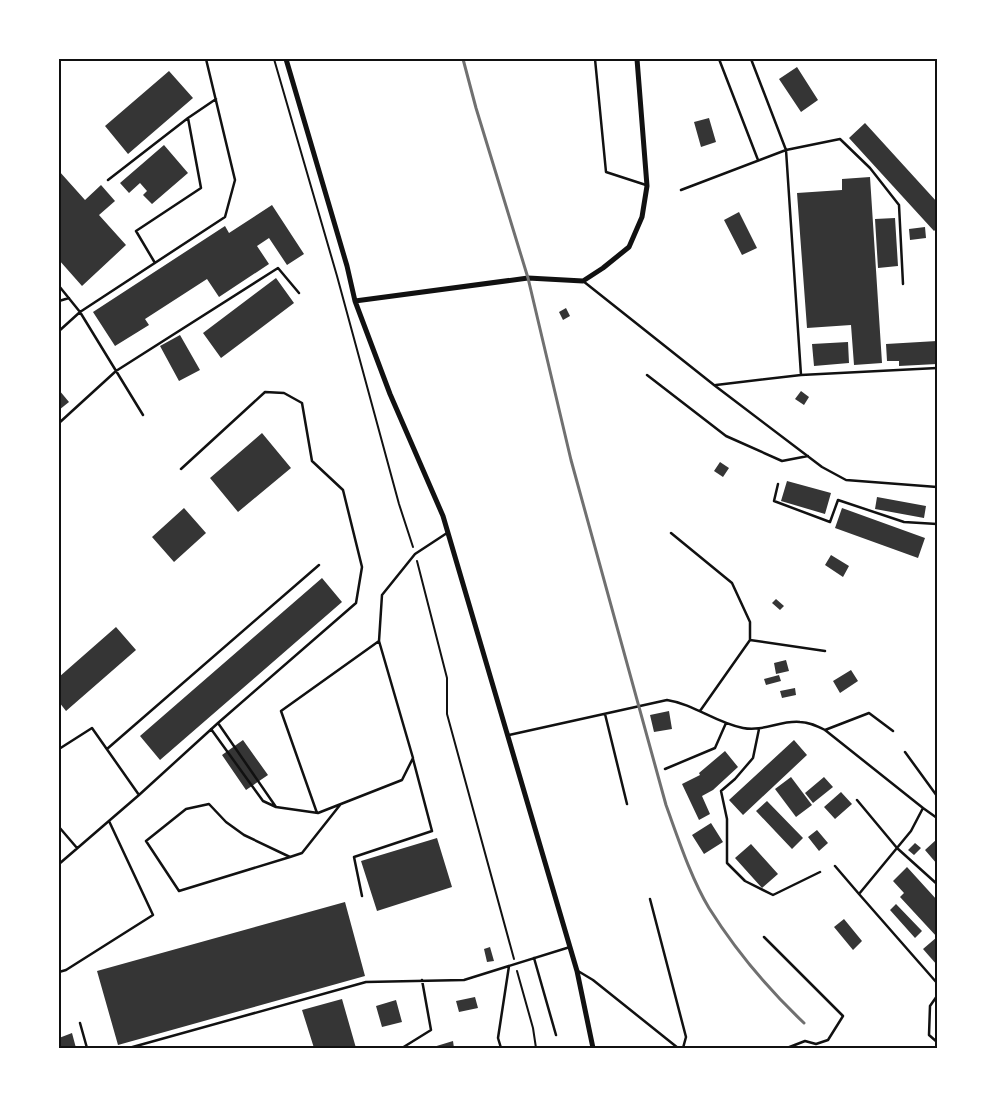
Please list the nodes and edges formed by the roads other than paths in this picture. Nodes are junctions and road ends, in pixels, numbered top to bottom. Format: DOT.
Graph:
graph roads {
  1 [pos="206,59"];
  2 [pos="286,59"];
  3 [pos="595,59"];
  4 [pos="637,59"];
  5 [pos="719,59"];
  6 [pos="751,59"];
  7 [pos="216,98"];
  8 [pos="188,118"];
  9 [pos="786,150"];
  10 [pos="758,160"];
  11 [pos="108,180"];
  12 [pos="647,186"];
  13 [pos="681,190"];
  14 [pos="155,262"];
  15 [pos="583,281"];
  16 [pos="903,284"];
  17 [pos="59,286"];
  18 [pos="298,293"];
  19 [pos="69,298"];
  20 [pos="59,301"];
  21 [pos="355,301"];
  22 [pos="80,312"];
  23 [pos="59,331"];
  24 [pos="937,368"];
  25 [pos="116,372"];
  26 [pos="647,375"];
  27 [pos="800,375"];
  28 [pos="714,385"];
  29 [pos="143,415"];
  30 [pos="59,423"];
  31 [pos="808,456"];
  32 [pos="181,469"];
  33 [pos="778,484"];
  34 [pos="937,487"];
  35 [pos="937,524"];
  36 [pos="448,532"];
  37 [pos="672,533"];
  38 [pos="319,565"];
  39 [pos="750,640"];
  40 [pos="379,642"];
  41 [pos="825,650"];
  42 [pos="700,711"];
  43 [pos="605,714"];
  44 [pos="218,723"];
  45 [pos="726,723"];
  46 [pos="211,729"];
  47 [pos="759,729"];
  48 [pos="825,730"];
  49 [pos="893,731"];
  50 [pos="508,735"];
  51 [pos="107,748"];
  52 [pos="59,749"];
  53 [pos="905,752"];
  54 [pos="413,758"];
  55 [pos="665,769"];
  56 [pos="139,795"];
  57 [pos="937,796"];
  58 [pos="857,800"];
  59 [pos="340,804"];
  60 [pos="627,804"];
  61 [pos="276,807"];
  62 [pos="923,808"];
  63 [pos="318,813"];
  64 [pos="937,818"];
  65 [pos="109,821"];
  66 [pos="59,826"];
  67 [pos="77,848"];
  68 [pos="897,848"];
  69 [pos="290,856"];
  70 [pos="59,864"];
  71 [pos="835,866"];
  72 [pos="820,872"];
  73 [pos="937,884"];
  74 [pos="859,894"];
  75 [pos="362,896"];
  76 [pos="650,899"];
  77 [pos="764,937"];
  78 [pos="570,947"];
  79 [pos="534,958"];
  80 [pos="509,966"];
  81 [pos="577,971"];
  82 [pos="59,972"];
  83 [pos="422,980"];
  84 [pos="937,983"];
  85 [pos="937,996"];
  86 [pos="80,1023"];
  87 [pos="556,1035"];
  88 [pos="937,1042"];
  89 [pos="87,1048"];
  90 [pos="129,1048"];
  91 [pos="402,1048"];
  92 [pos="501,1048"];
  93 [pos="593,1048"];
  94 [pos="678,1048"];
  95 [pos="683,1048"];
  96 [pos="787,1048"];
  1 -- 7 [label="lane"];
  2 -- 21 [label="street"];
  3 -- 12 [label="lane"];
  4 -- 12 [label="street"];
  5 -- 10 [label="lane"];
  6 -- 9 [label="lane"];
  7 -- 8 [label="lane"];
  7 -- 14 [label="lane"];
  8 -- 11 [label="lane"];
  8 -- 14 [label="lane"];
  9 -- 10 [label="lane"];
  9 -- 16 [label="lane"];
  9 -- 27 [label="lane"];
  10 -- 13 [label="lane"];
  12 -- 15 [label="street"];
  14 -- 22 [label="lane"];
  15 -- 21 [label="street"];
  15 -- 28 [label="lane"];
  17 -- 19 [label="lane"];
  18 -- 25 [label="lane"];
  19 -- 20 [label="lane"];
  19 -- 22 [label="lane"];
  21 -- 36 [label="street"];
  22 -- 23 [label="lane"];
  22 -- 25 [label="lane"];
  24 -- 27 [label="lane"];
  25 -- 29 [label="lane"];
  25 -- 30 [label="lane"];
  26 -- 31 [label="lane"];
  27 -- 28 [label="lane"];
  28 -- 31 [label="lane"];
  31 -- 34 [label="lane"];
  32 -- 44 [label="lane"];
  33 -- 35 [label="lane"];
  36 -- 40 [label="lane"];
  36 -- 50 [label="street"];
  37 -- 39 [label="lane"];
  38 -- 51 [label="lane"];
  39 -- 41 [label="lane"];
  39 -- 42 [label="lane"];
  40 -- 54 [label="lane"];
  40 -- 63 [label="lane"];
  42 -- 43 [label="lane"];
  42 -- 45 [label="lane"];
  43 -- 50 [label="lane"];
  43 -- 60 [label="lane"];
  44 -- 46 [label="lane"];
  44 -- 61 [label="lane"];
  45 -- 47 [label="lane"];
  45 -- 55 [label="lane"];
  46 -- 56 [label="lane"];
  46 -- 61 [label="lane"];
  47 -- 48 [label="lane"];
  47 -- 72 [label="lane"];
  48 -- 49 [label="lane"];
  48 -- 62 [label="lane"];
  50 -- 78 [label="street"];
  51 -- 52 [label="lane"];
  51 -- 56 [label="lane"];
  53 -- 57 [label="lane"];
  54 -- 59 [label="lane"];
  54 -- 75 [label="lane"];
  56 -- 65 [label="lane"];
  58 -- 68 [label="lane"];
  59 -- 63 [label="lane"];
  59 -- 69 [label="lane"];
  61 -- 63 [label="lane"];
  62 -- 64 [label="lane"];
  62 -- 68 [label="lane"];
  65 -- 67 [label="lane"];
  65 -- 82 [label="lane"];
  66 -- 67 [label="lane"];
  67 -- 70 [label="lane"];
  68 -- 73 [label="lane"];
  68 -- 74 [label="lane"];
  69 -- 69 [label="lane"];
  71 -- 74 [label="lane"];
  74 -- 84 [label="lane"];
  76 -- 95 [label="lane"];
  77 -- 96 [label="lane"];
  78 -- 79 [label="lane"];
  78 -- 81 [label="street"];
  79 -- 80 [label="lane"];
  79 -- 87 [label="lane"];
  80 -- 83 [label="lane"];
  80 -- 92 [label="lane"];
  81 -- 93 [label="street"];
  81 -- 94 [label="lane"];
  83 -- 90 [label="lane"];
  83 -- 91 [label="lane"];
  85 -- 88 [label="lane"];
  86 -- 89 [label="lane"];
}
